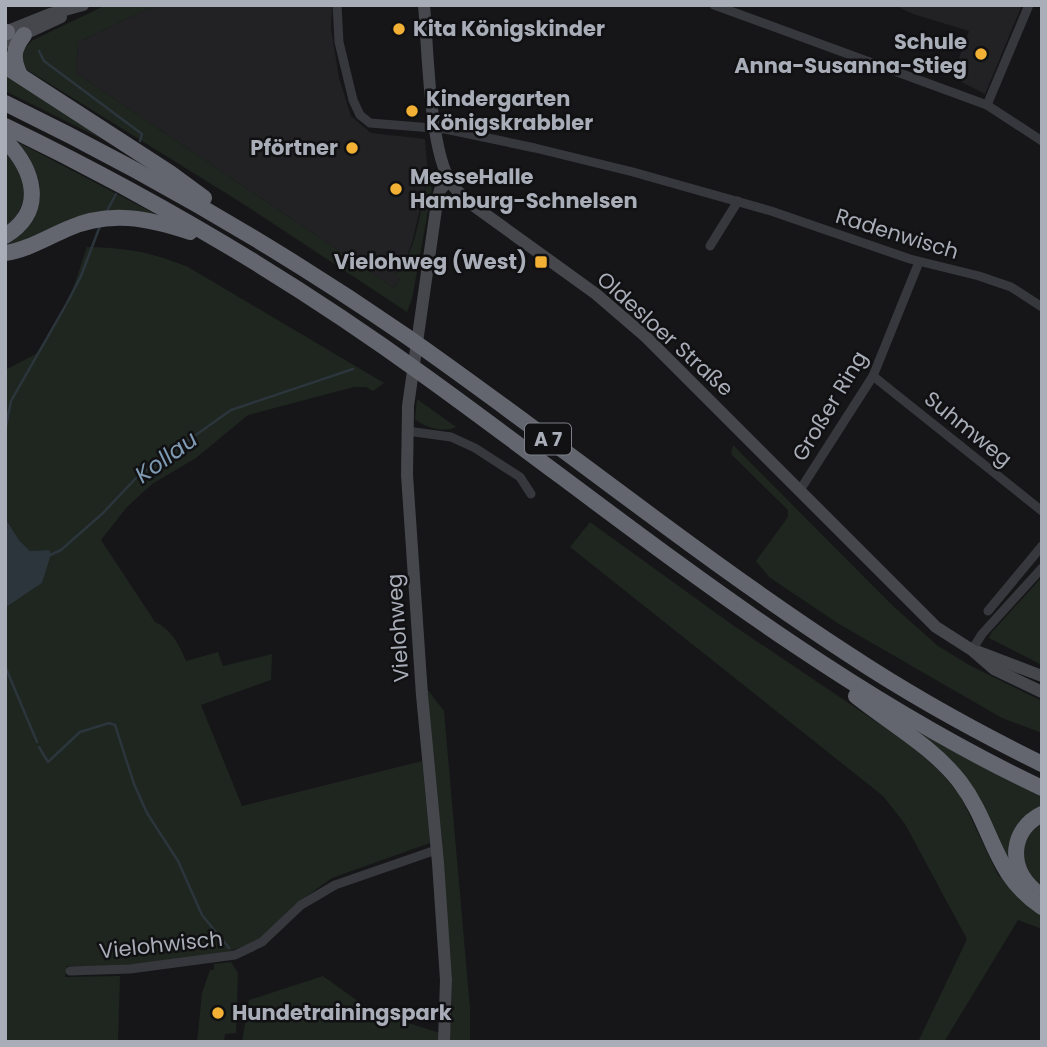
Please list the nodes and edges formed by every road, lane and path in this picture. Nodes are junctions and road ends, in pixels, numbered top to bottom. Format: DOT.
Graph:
graph roads {
  1 [pos="337,5"];
  2 [pos="424,5"];
  3 [pos="714,5"];
  4 [pos="1029,5"];
  5 [pos="78,7"];
  6 [pos="6,35"];
  7 [pos="24,35"];
  8 [pos="5,66"];
  9 [pos="20,75"];
  10 [pos="5,103"];
  11 [pos="987,105"];
  12 [pos="5,126"];
  13 [pos="435,128"];
  14 [pos="5,140"];
  15 [pos="1042,141"];
  16 [pos="452,184"];
  17 [pos="738,201"];
  18 [pos="241,229"];
  19 [pos="5,236"];
  20 [pos="223,243"];
  21 [pos="710,246"];
  22 [pos="5,253"];
  23 [pos="919,262"];
  24 [pos="1042,307"];
  25 [pos="873,376"];
  26 [pos="407,431"];
  27 [pos="800,490"];
  28 [pos="531,494"];
  29 [pos="626,498"];
  30 [pos="1042,511"];
  31 [pos="615,517"];
  32 [pos="1042,546"];
  33 [pos="682,552"];
  34 [pos="1042,568"];
  35 [pos="749,587"];
  36 [pos="737,605"];
  37 [pos="988,611"];
  38 [pos="972,650"];
  39 [pos="833,670"];
  40 [pos="1042,676"];
  41 [pos="1042,692"];
  42 [pos="1042,764"];
  43 [pos="1042,788"];
  44 [pos="1042,814"];
  45 [pos="436,850"];
  46 [pos="1042,895"];
  47 [pos="1042,907"];
  48 [pos="69,971"];
  49 [pos="444,1042"];
  1 -- 13 [label="street, Radenwisch"];
  2 -- 13 [label="main road"];
  3 -- 11 [label="street"];
  4 -- 11 [label="street"];
  5 -- 6 [label="main road"];
  5 -- 7 [label="main road"];
  6 -- 7 [label="main road"];
  7 -- 9 [label="highway"];
  8 -- 9 [label="highway"];
  9 -- 18 [label="highway"];
  10 -- 18 [label="highway, A 7"];
  11 -- 15 [label="street"];
  12 -- 20 [label="highway, A 7"];
  13 -- 16 [label="main road"];
  13 -- 17 [label="street, Radenwisch"];
  14 -- 19 [label="highway"];
  16 -- 26 [label="main road, Vielohweg"];
  16 -- 27 [label="main road, Oldesloer Straße"];
  17 -- 21 [label="street"];
  17 -- 23 [label="street, Radenwisch"];
  18 -- 29 [label="highway, A 7"];
  20 -- 22 [label="highway"];
  20 -- 31 [label="highway, A 7"];
  23 -- 24 [label="street, Radenwisch"];
  23 -- 25 [label="street, Großer Ring"];
  25 -- 27 [label="street, Großer Ring"];
  25 -- 30 [label="street, Suhmweg"];
  26 -- 28 [label="street"];
  26 -- 45 [label="main road, Vielohweg"];
  27 -- 38 [label="main road, Oldesloer Straße"];
  29 -- 33 [label="highway, A 7"];
  29 -- 35 [label="highway, A 7"];
  31 -- 33 [label="highway, A 7"];
  31 -- 36 [label="highway, A 7"];
  32 -- 37 [label="street"];
  33 -- 35 [label="highway, A 7"];
  33 -- 36 [label="highway, A 7"];
  34 -- 38 [label="street"];
  35 -- 42 [label="highway, A 7"];
  36 -- 39 [label="highway, A 7"];
  38 -- 40 [label="main road, Oldesloer Straße"];
  38 -- 41 [label="main road, Oldesloer Straße"];
  39 -- 43 [label="highway, A 7"];
  39 -- 47 [label="highway"];
  44 -- 46 [label="highway"];
  45 -- 48 [label="street, Vielohwisch"];
  45 -- 49 [label="main road, Vielohweg"];
}
